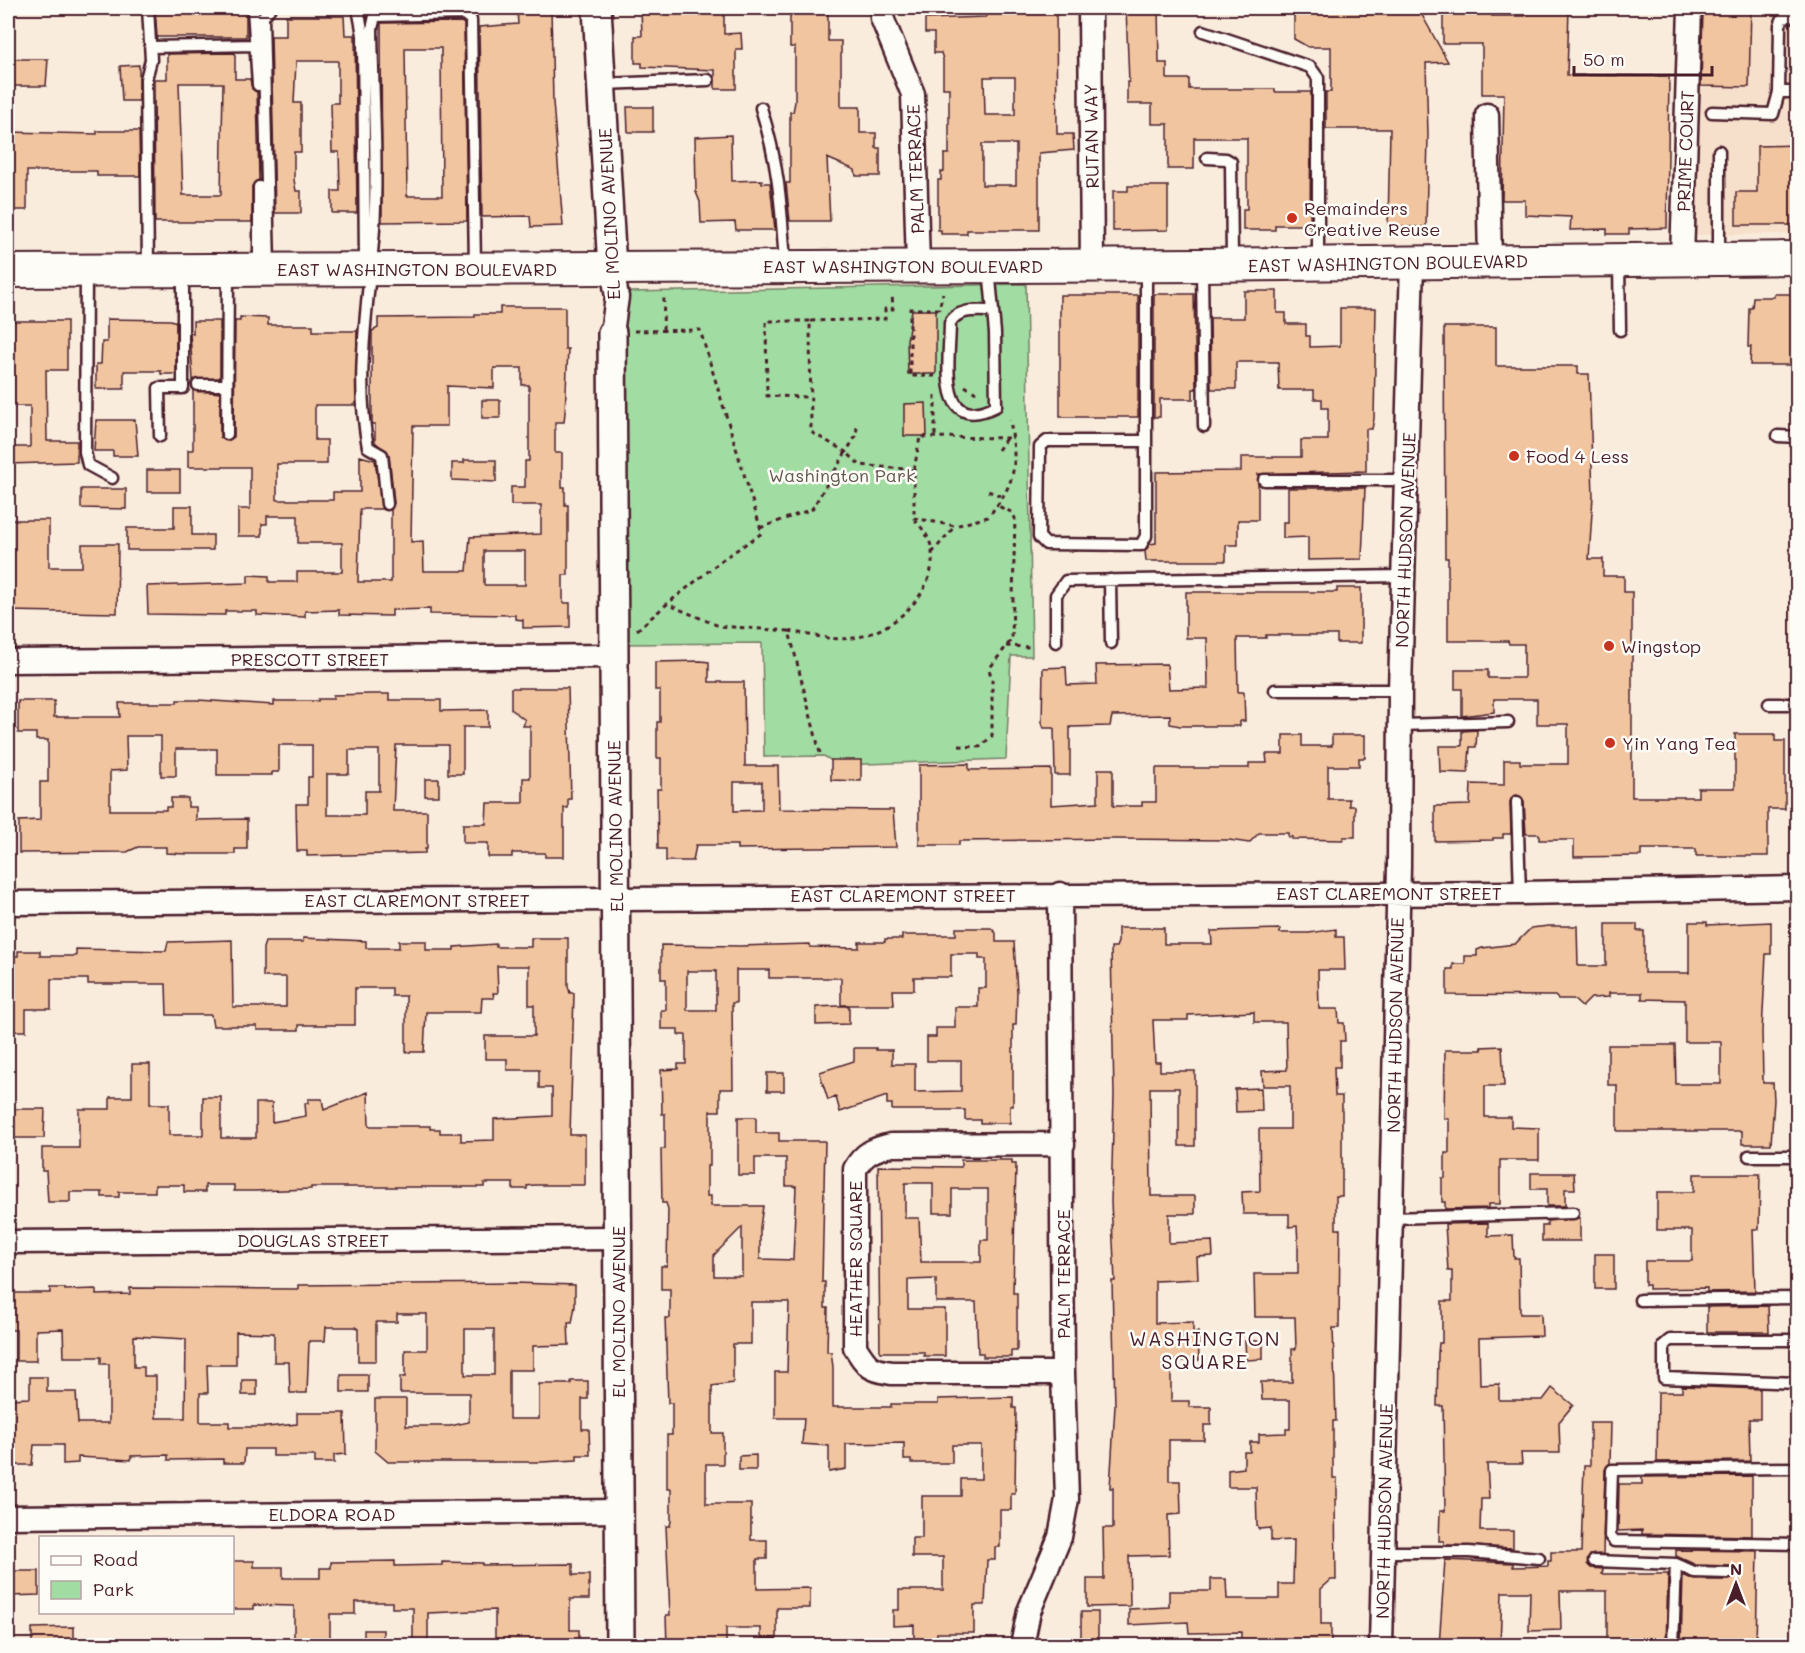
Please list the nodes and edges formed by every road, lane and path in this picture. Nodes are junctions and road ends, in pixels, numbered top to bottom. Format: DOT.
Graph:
graph roads {
  1 [pos="148,8"];
  2 [pos="252,8"];
  3 [pos="270,8"];
  4 [pos="358,8"];
  5 [pos="597,8"];
  6 [pos="882,8"];
  7 [pos="1090,8"];
  8 [pos="1690,8"];
  9 [pos="1797,15"];
  10 [pos="1203,31"];
  11 [pos="256,45"];
  12 [pos="151,47"];
  13 [pos="708,80"];
  14 [pos="602,84"];
  15 [pos="1779,92"];
  16 [pos="1797,92"];
  17 [pos="761,108"];
  18 [pos="1712,112"];
  19 [pos="1487,115"];
  20 [pos="1719,152"];
  21 [pos="1208,158"];
  22 [pos="1719,258"];
  23 [pos="1797,258"];
  24 [pos="1682,259"];
  25 [pos="1619,260"];
  26 [pos="1412,262"];
  27 [pos="1490,262"];
  28 [pos="1217,264"];
  29 [pos="1318,264"];
  30 [pos="918,265"];
  31 [pos="989,265"];
  32 [pos="1092,265"];
  33 [pos="1146,265"];
  34 [pos="785,266"];
  35 [pos="612,268"];
  36 [pos="264,269"];
  37 [pos="367,269"];
  38 [pos="476,269"];
  39 [pos="148,270"];
  40 [pos="183,270"];
  41 [pos="228,270"];
  42 [pos="86,271"];
  43 [pos="8,272"];
  44 [pos="943,293"];
  45 [pos="892,294"];
  46 [pos="664,296"];
  47 [pos="992,311"];
  48 [pos="810,321"];
  49 [pos="663,330"];
  50 [pos="1620,330"];
  51 [pos="620,332"];
  52 [pos="940,373"];
  53 [pos="935,376"];
  54 [pos="227,385"];
  55 [pos="198,386"];
  56 [pos="810,398"];
  57 [pos="1010,420"];
  58 [pos="1204,426"];
  59 [pos="857,427"];
  60 [pos="227,434"];
  61 [pos="160,436"];
  62 [pos="1778,436"];
  63 [pos="935,437"];
  64 [pos="1007,437"];
  65 [pos="1797,437"];
  66 [pos="1013,438"];
  67 [pos="1146,441"];
  68 [pos="998,450"];
  69 [pos="846,452"];
  70 [pos="914,470"];
  71 [pos="111,478"];
  72 [pos="1264,480"];
  73 [pos="1407,480"];
  74 [pos="988,491"];
  75 [pos="1004,497"];
  76 [pos="387,504"];
  77 [pos="997,506"];
  78 [pos="914,518"];
  79 [pos="955,526"];
  80 [pos="760,528"];
  81 [pos="932,553"];
  82 [pos="1404,576"];
  83 [pos="1110,580"];
  84 [pos="667,604"];
  85 [pos="789,631"];
  86 [pos="630,636"];
  87 [pos="1056,642"];
  88 [pos="1111,644"];
  89 [pos="1006,646"];
  90 [pos="1031,646"];
  91 [pos="613,656"];
  92 [pos="8,661"];
  93 [pos="1275,690"];
  94 [pos="1400,690"];
  95 [pos="1769,704"];
  96 [pos="1797,704"];
  97 [pos="1508,722"];
  98 [pos="1400,725"];
  99 [pos="958,746"];
  100 [pos="820,753"];
  101 [pos="1517,802"];
  102 [pos="1797,888"];
  103 [pos="1398,893"];
  104 [pos="1520,893"];
  105 [pos="1060,894"];
  106 [pos="616,897"];
  107 [pos="8,903"];
  108 [pos="1063,1144"];
  109 [pos="1749,1156"];
  110 [pos="1797,1156"];
  111 [pos="1574,1213"];
  112 [pos="1391,1218"];
  113 [pos="618,1238"];
  114 [pos="8,1242"];
  115 [pos="1797,1298"];
  116 [pos="1640,1300"];
  117 [pos="1797,1340"];
  118 [pos="1063,1373"];
  119 [pos="1797,1383"];
  120 [pos="1797,1468"];
  121 [pos="620,1511"];
  122 [pos="8,1517"];
  123 [pos="1797,1544"];
  124 [pos="1383,1552"];
  125 [pos="1539,1558"];
  126 [pos="1594,1561"];
  127 [pos="1676,1564"];
  128 [pos="1729,1573"];
  129 [pos="620,1646"];
  130 [pos="1023,1646"];
  131 [pos="1381,1646"];
  132 [pos="1673,1646"];
  1 -- 12 [label="lane"];
  2 -- 11 [label="lane"];
  3 -- 36 [label="lane"];
  4 -- 37 [label="lane"];
  5 -- 14 [label="street, EL MOLINO AVENUE"];
  6 -- 30 [label="street, PALM TERRACE"];
  7 -- 32 [label="street, RUTAN WAY"];
  8 -- 24 [label="street, PRIME COURT"];
  9 -- 15 [label="lane"];
  10 -- 29 [label="lane"];
  11 -- 12 [label="lane"];
  11 -- 36 [label="lane"];
  12 -- 39 [label="lane"];
  13 -- 14 [label="lane"];
  14 -- 35 [label="street, EL MOLINO AVENUE"];
  15 -- 16 [label="lane"];
  15 -- 18 [label="lane"];
  17 -- 34 [label="lane"];
  19 -- 27 [label="street"];
  20 -- 22 [label="lane"];
  21 -- 28 [label="lane"];
  22 -- 23 [label="main road, EAST WASHINGTON BOULEVARD"];
  22 -- 24 [label="main road, EAST WASHINGTON BOULEVARD"];
  24 -- 25 [label="main road, EAST WASHINGTON BOULEVARD"];
  25 -- 27 [label="main road, EAST WASHINGTON BOULEVARD"];
  25 -- 50 [label="lane"];
  26 -- 27 [label="main road, EAST WASHINGTON BOULEVARD"];
  26 -- 29 [label="main road, EAST WASHINGTON BOULEVARD"];
  26 -- 73 [label="street, NORTH HUDSON AVENUE"];
  28 -- 29 [label="main road, EAST WASHINGTON BOULEVARD"];
  28 -- 33 [label="main road, EAST WASHINGTON BOULEVARD"];
  28 -- 58 [label="lane"];
  30 -- 31 [label="main road, EAST WASHINGTON BOULEVARD"];
  30 -- 34 [label="main road, EAST WASHINGTON BOULEVARD"];
  31 -- 32 [label="main road, EAST WASHINGTON BOULEVARD"];
  31 -- 47 [label="lane"];
  32 -- 33 [label="main road, EAST WASHINGTON BOULEVARD"];
  33 -- 67 [label="lane"];
  34 -- 35 [label="main road, EAST WASHINGTON BOULEVARD"];
  35 -- 38 [label="main road, EAST WASHINGTON BOULEVARD"];
  35 -- 51 [label="street, EL MOLINO AVENUE"];
  36 -- 37 [label="main road, EAST WASHINGTON BOULEVARD"];
  36 -- 41 [label="main road, EAST WASHINGTON BOULEVARD"];
  37 -- 38 [label="main road, EAST WASHINGTON BOULEVARD"];
  37 -- 38 [label="lane"];
  37 -- 76 [label="lane"];
  39 -- 40 [label="main road, EAST WASHINGTON BOULEVARD"];
  39 -- 42 [label="main road, EAST WASHINGTON BOULEVARD"];
  40 -- 41 [label="main road, EAST WASHINGTON BOULEVARD"];
  40 -- 61 [label="lane"];
  41 -- 54 [label="lane"];
  42 -- 43 [label="main road, EAST WASHINGTON BOULEVARD"];
  42 -- 71 [label="lane"];
  44 -- 53 [label="path"];
  45 -- 48 [label="path"];
  46 -- 49 [label="path"];
  47 -- 47 [label="lane"];
  48 -- 56 [label="path"];
  48 -- 56 [label="path"];
  49 -- 51 [label="path"];
  49 -- 80 [label="path"];
  51 -- 91 [label="street, EL MOLINO AVENUE"];
  52 -- 53 [label="path"];
  53 -- 63 [label="path"];
  54 -- 55 [label="lane"];
  54 -- 60 [label="lane"];
  56 -- 69 [label="path"];
  57 -- 66 [label="path"];
  59 -- 69 [label="path"];
  62 -- 65 [label="lane"];
  63 -- 64 [label="path"];
  63 -- 70 [label="path"];
  64 -- 66 [label="path"];
  64 -- 68 [label="path"];
  66 -- 75 [label="path"];
  67 -- 67 [label="lane"];
  69 -- 70 [label="path"];
  69 -- 80 [label="path"];
  70 -- 78 [label="path"];
  72 -- 73 [label="lane"];
  73 -- 82 [label="street, NORTH HUDSON AVENUE"];
  74 -- 75 [label="path"];
  75 -- 77 [label="path"];
  77 -- 79 [label="path"];
  77 -- 89 [label="path"];
  78 -- 79 [label="path"];
  78 -- 81 [label="path"];
  79 -- 81 [label="path"];
  80 -- 84 [label="path"];
  81 -- 85 [label="path"];
  82 -- 83 [label="lane"];
  82 -- 94 [label="street, NORTH HUDSON AVENUE"];
  83 -- 87 [label="lane"];
  83 -- 88 [label="lane"];
  84 -- 85 [label="path"];
  84 -- 86 [label="path"];
  85 -- 100 [label="path"];
  89 -- 90 [label="path"];
  89 -- 99 [label="path"];
  91 -- 92 [label="street, PRESCOTT STREET"];
  91 -- 106 [label="street, EL MOLINO AVENUE"];
  93 -- 94 [label="lane"];
  94 -- 98 [label="street, NORTH HUDSON AVENUE"];
  95 -- 96 [label="lane"];
  97 -- 98 [label="lane"];
  98 -- 103 [label="street, NORTH HUDSON AVENUE"];
  101 -- 104 [label="lane"];
  102 -- 104 [label="street, EAST CLAREMONT STREET"];
  103 -- 104 [label="street, EAST CLAREMONT STREET"];
  103 -- 105 [label="street, EAST CLAREMONT STREET"];
  103 -- 112 [label="street, NORTH HUDSON AVENUE"];
  105 -- 106 [label="street, EAST CLAREMONT STREET"];
  105 -- 108 [label="street, PALM TERRACE"];
  106 -- 107 [label="street, EAST CLAREMONT STREET"];
  106 -- 113 [label="street, EL MOLINO AVENUE"];
  108 -- 118 [label="street, PALM TERRACE"];
  108 -- 118 [label="street, HEATHER SQUARE"];
  109 -- 110 [label="lane"];
  111 -- 112 [label="lane"];
  112 -- 124 [label="street, NORTH HUDSON AVENUE"];
  113 -- 114 [label="street, DOUGLAS STREET"];
  113 -- 121 [label="street, EL MOLINO AVENUE"];
  115 -- 116 [label="lane"];
  117 -- 119 [label="lane"];
  118 -- 130 [label="street, PALM TERRACE"];
  120 -- 123 [label="lane"];
  121 -- 122 [label="street, ELDORA ROAD"];
  121 -- 129 [label="street, EL MOLINO AVENUE"];
  124 -- 125 [label="lane"];
  124 -- 131 [label="street, NORTH HUDSON AVENUE"];
  126 -- 127 [label="lane"];
  127 -- 128 [label="lane"];
  127 -- 132 [label="lane"];
}
